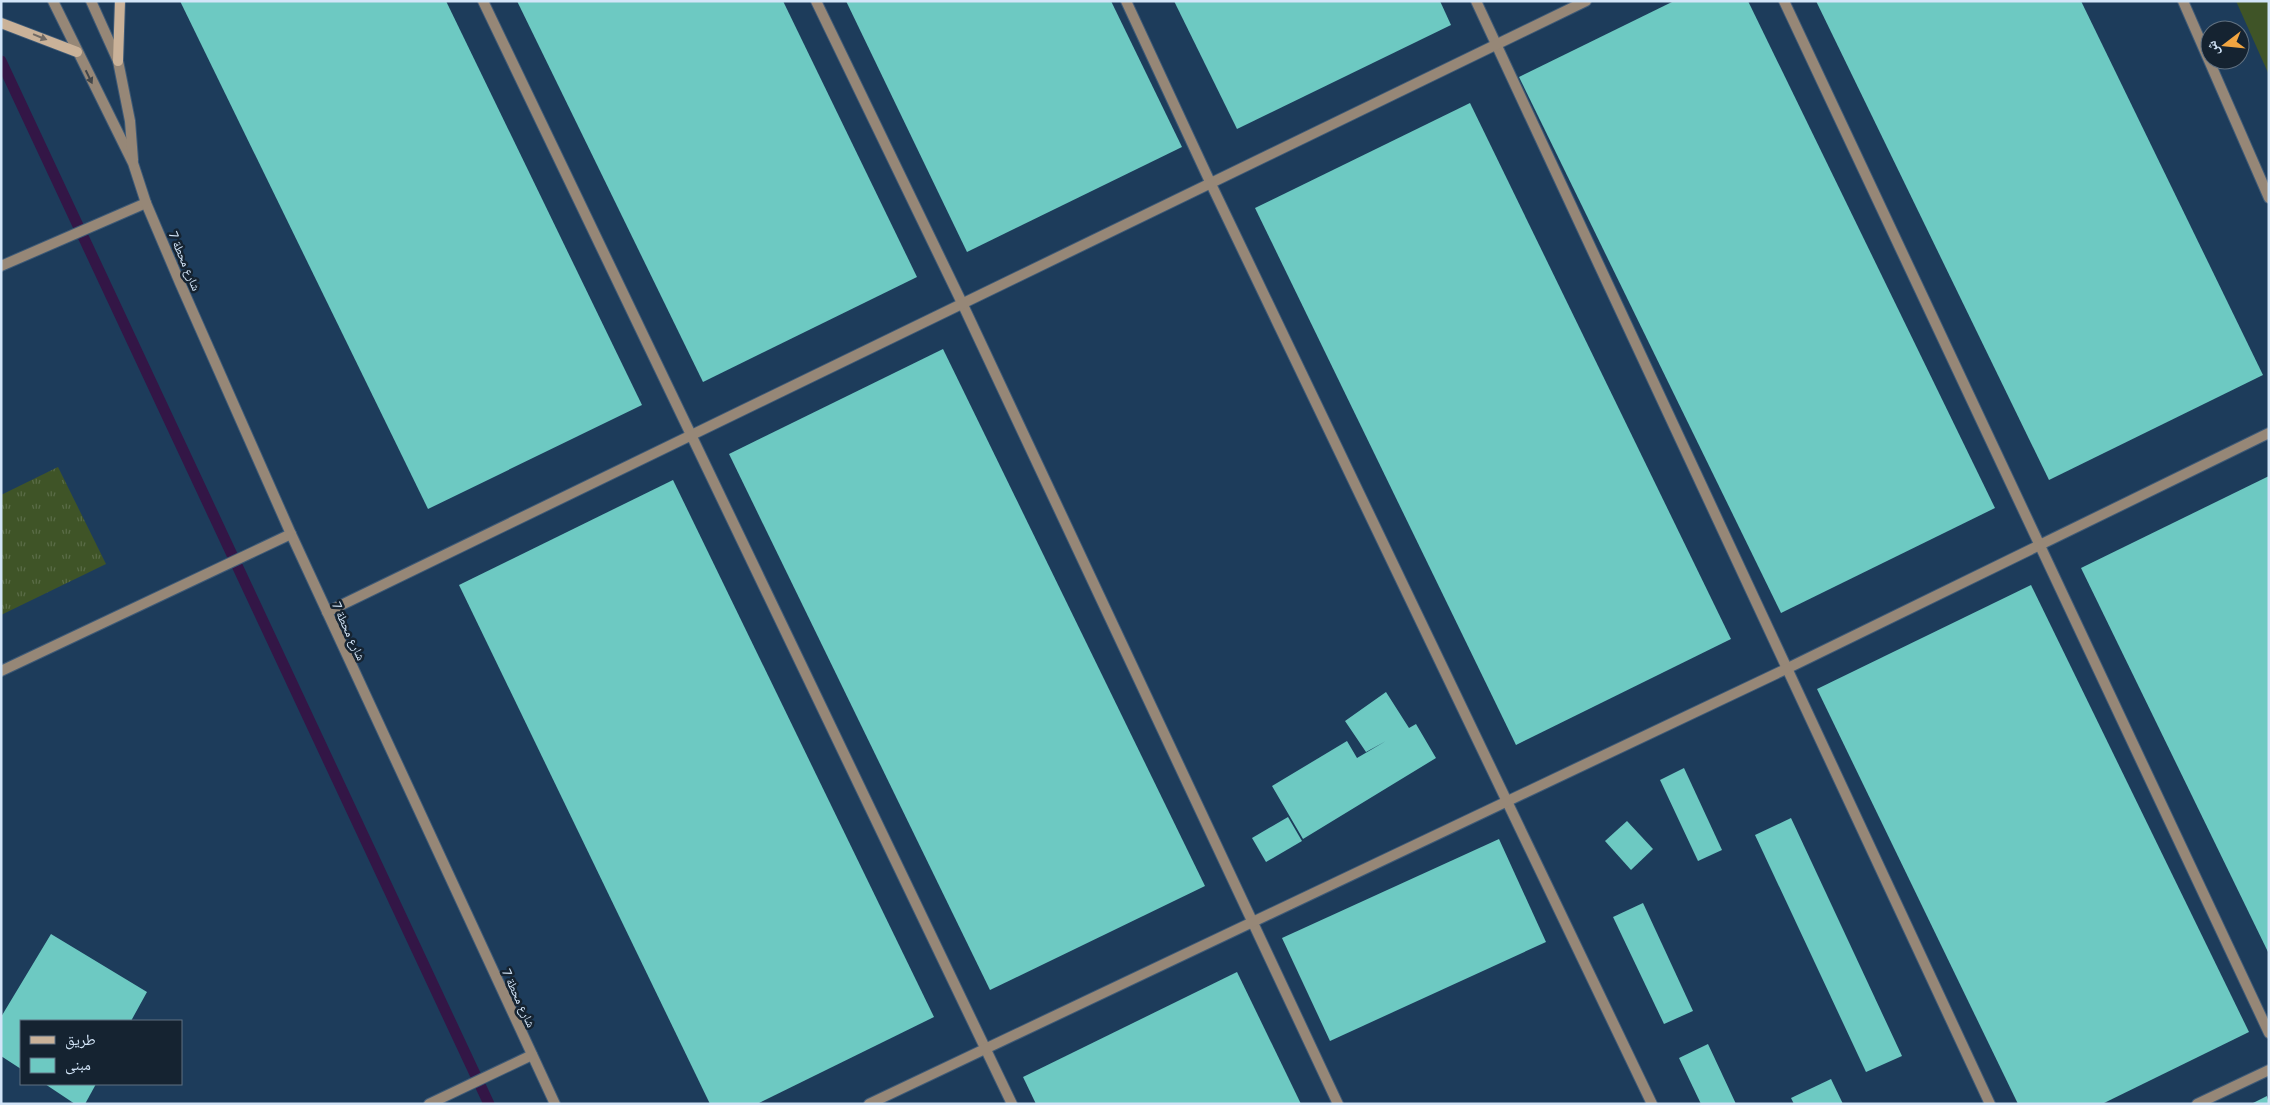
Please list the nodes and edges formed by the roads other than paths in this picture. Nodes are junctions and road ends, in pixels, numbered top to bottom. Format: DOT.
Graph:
graph roads {
  1 [pos="53,1"];
  2 [pos="91,1"];
  3 [pos="120,1"];
  4 [pos="483,1"];
  5 [pos="816,1"];
  6 [pos="1126,1"];
  7 [pos="1476,1"];
  8 [pos="1586,1"];
  9 [pos="1784,1"];
  10 [pos="2183,1"];
  11 [pos="1,23"];
  12 [pos="1497,45"];
  13 [pos="77,52"];
  14 [pos="118,62"];
  15 [pos="133,163"];
  16 [pos="1210,184"];
  17 [pos="2269,198"];
  18 [pos="146,202"];
  19 [pos="1,266"];
  20 [pos="963,304"];
  21 [pos="2269,434"];
  22 [pos="692,436"];
  23 [pos="291,534"];
  24 [pos="2039,546"];
  25 [pos="327,612"];
  26 [pos="1786,669"];
  27 [pos="1,671"];
  28 [pos="1506,800"];
  29 [pos="1252,920"];
  30 [pos="2269,1033"];
  31 [pos="986,1048"];
  32 [pos="532,1055"];
  33 [pos="2269,1070"];
  34 [pos="429,1104"];
  35 [pos="555,1104"];
  36 [pos="869,1104"];
  37 [pos="1012,1104"];
  38 [pos="1338,1104"];
  39 [pos="1652,1104"];
  40 [pos="1990,1104"];
  41 [pos="2197,1104"];
  1 -- 13 [label="street, شارع محطة 7"];
  2 -- 14 [label="street, شارع محطة 7"];
  3 -- 14 [label="main road"];
  4 -- 22 [label="street"];
  5 -- 20 [label="street"];
  6 -- 16 [label="street"];
  7 -- 12 [label="street"];
  8 -- 12 [label="street"];
  9 -- 24 [label="street"];
  10 -- 17 [label="street"];
  11 -- 13 [label="main road, one-way"];
  12 -- 16 [label="street"];
  12 -- 26 [label="street"];
  13 -- 15 [label="street, شارع محطة 7, one-way"];
  14 -- 15 [label="street, شارع محطة 7"];
  15 -- 18 [label="street, شارع محطة 7"];
  16 -- 20 [label="street"];
  16 -- 28 [label="street"];
  18 -- 19 [label="street"];
  18 -- 23 [label="street, شارع محطة 7"];
  20 -- 22 [label="street"];
  20 -- 29 [label="street"];
  21 -- 24 [label="street"];
  22 -- 25 [label="street"];
  22 -- 31 [label="street"];
  23 -- 25 [label="street, شارع محطة 7"];
  23 -- 27 [label="street"];
  24 -- 26 [label="street"];
  24 -- 30 [label="street"];
  25 -- 32 [label="street, شارع محطة 7"];
  26 -- 28 [label="street"];
  26 -- 40 [label="street"];
  28 -- 29 [label="street"];
  28 -- 39 [label="street"];
  29 -- 31 [label="street"];
  29 -- 38 [label="street"];
  31 -- 36 [label="street"];
  31 -- 37 [label="street"];
  32 -- 34 [label="street"];
  32 -- 35 [label="street, شارع محطة 7"];
  33 -- 41 [label="street"];
}
